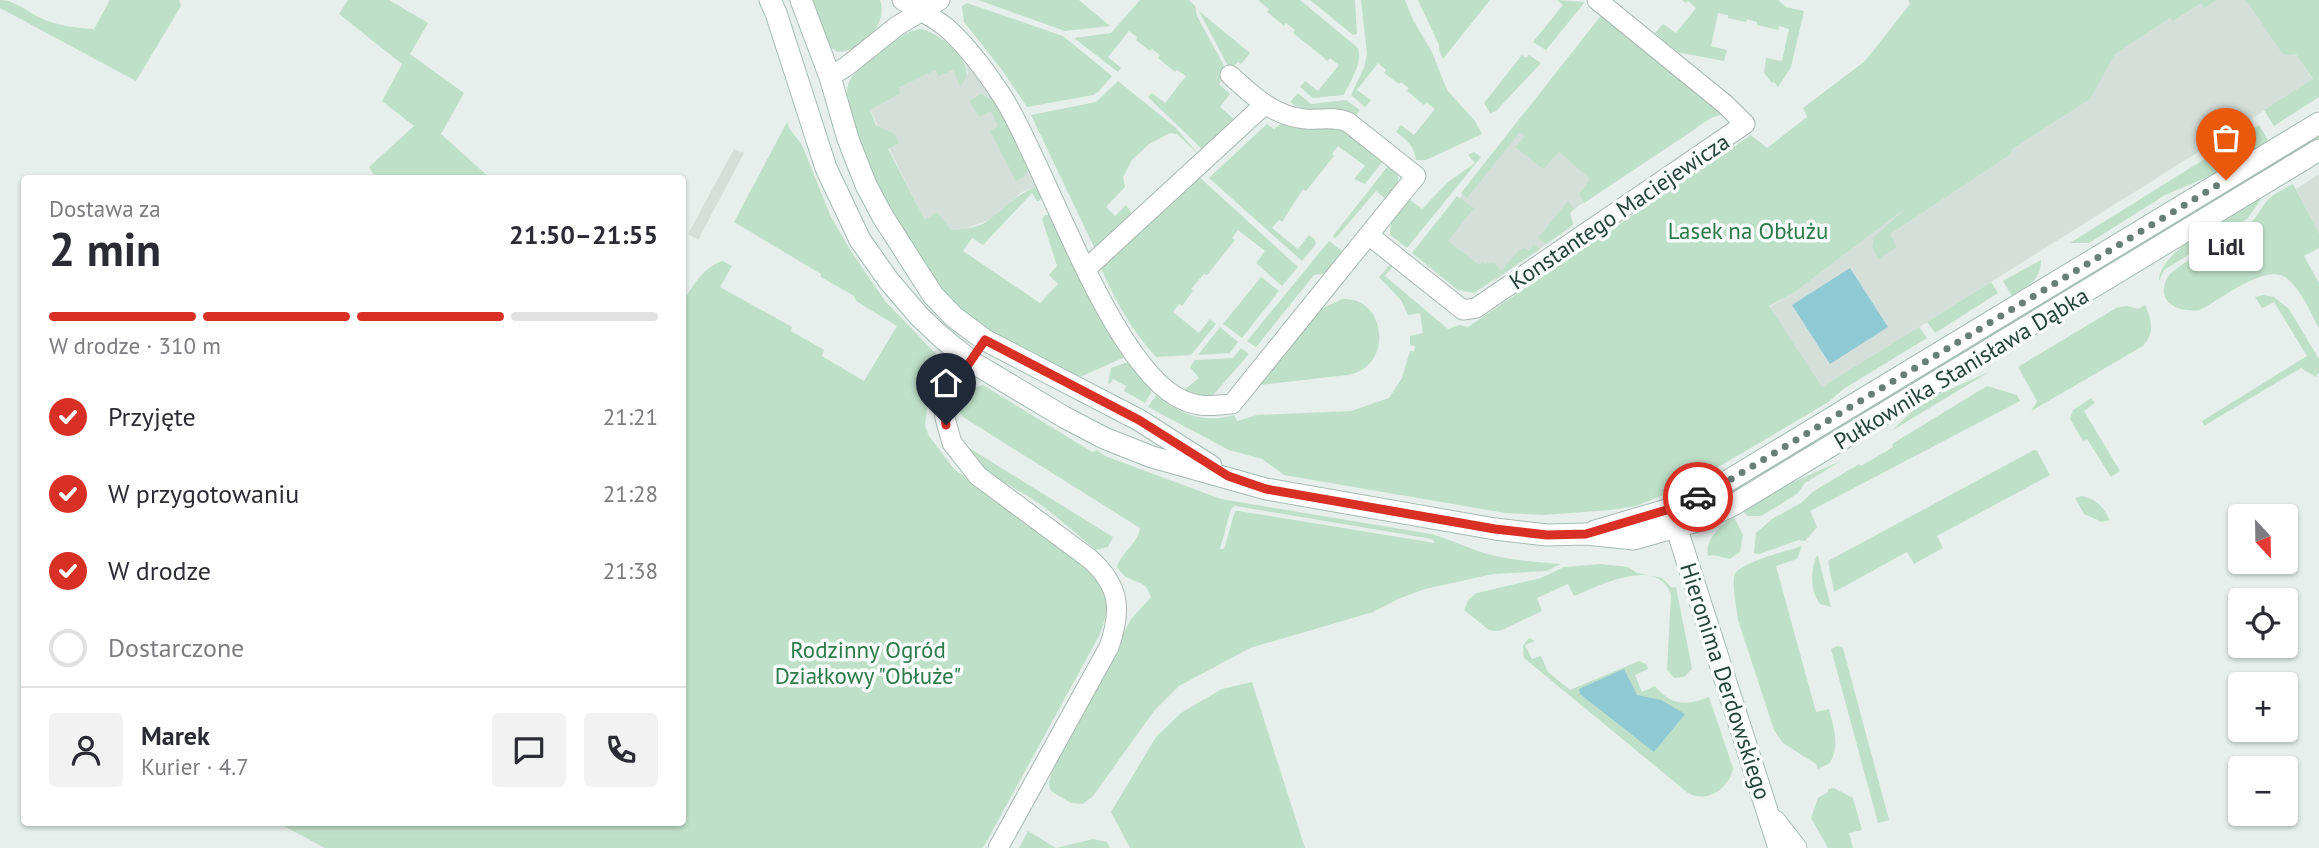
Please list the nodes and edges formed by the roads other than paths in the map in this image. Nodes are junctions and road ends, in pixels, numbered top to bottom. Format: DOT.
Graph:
graph roads {
  1 [pos="769,0"];
  2 [pos="801,0"];
  3 [pos="902,0"];
  4 [pos="940,0"];
  5 [pos="1597,0"];
  6 [pos="920,11"];
  7 [pos="1230,75"];
  8 [pos="830,77"];
  9 [pos="801,91"];
  10 [pos="1264,104"];
  11 [pos="2319,123"];
  12 [pos="2319,150"];
  13 [pos="1370,236"];
  14 [pos="1086,269"];
  15 [pos="985,340"];
  16 [pos="972,362"];
  17 [pos="1228,476"];
  18 [pos="1674,518"];
  19 [pos="1769,814"];
  20 [pos="998,848"];
  21 [pos="1779,848"];
  22 [pos="1796,848"];
  1 -- 9 [label="main road, Pułkownika Stanisława Dąbka"];
  2 -- 8 [label="main road, Pułkownika Stanisława Dąbka"];
  3 -- 6 [label="street"];
  4 -- 6 [label="street"];
  5 -- 13 [label="street, Konstantego Maciejewicza"];
  6 -- 8 [label="street"];
  6 -- 14 [label="street"];
  7 -- 10 [label="street"];
  8 -- 9 [label="main road"];
  8 -- 15 [label="main road, Pułkownika Stanisława Dąbka"];
  9 -- 16 [label="main road, Pułkownika Stanisława Dąbka"];
  10 -- 13 [label="street"];
  10 -- 14 [label="street"];
  11 -- 18 [label="main road, Pułkownika Stanisława Dąbka"];
  12 -- 18 [label="main road, Pułkownika Stanisława Dąbka"];
  13 -- 14 [label="street"];
  15 -- 16 [label="main road"];
  15 -- 17 [label="main road, Pułkownika Stanisława Dąbka"];
  16 -- 17 [label="main road, Pułkownika Stanisława Dąbka"];
  16 -- 20 [label="street"];
  17 -- 18 [label="main road, Pułkownika Stanisława Dąbka"];
  18 -- 19 [label="main road, Hieronima Derdowskiego"];
  19 -- 21 [label="main road, Hieronima Derdowskiego"];
  19 -- 22 [label="main road, Hieronima Derdowskiego"];
}
